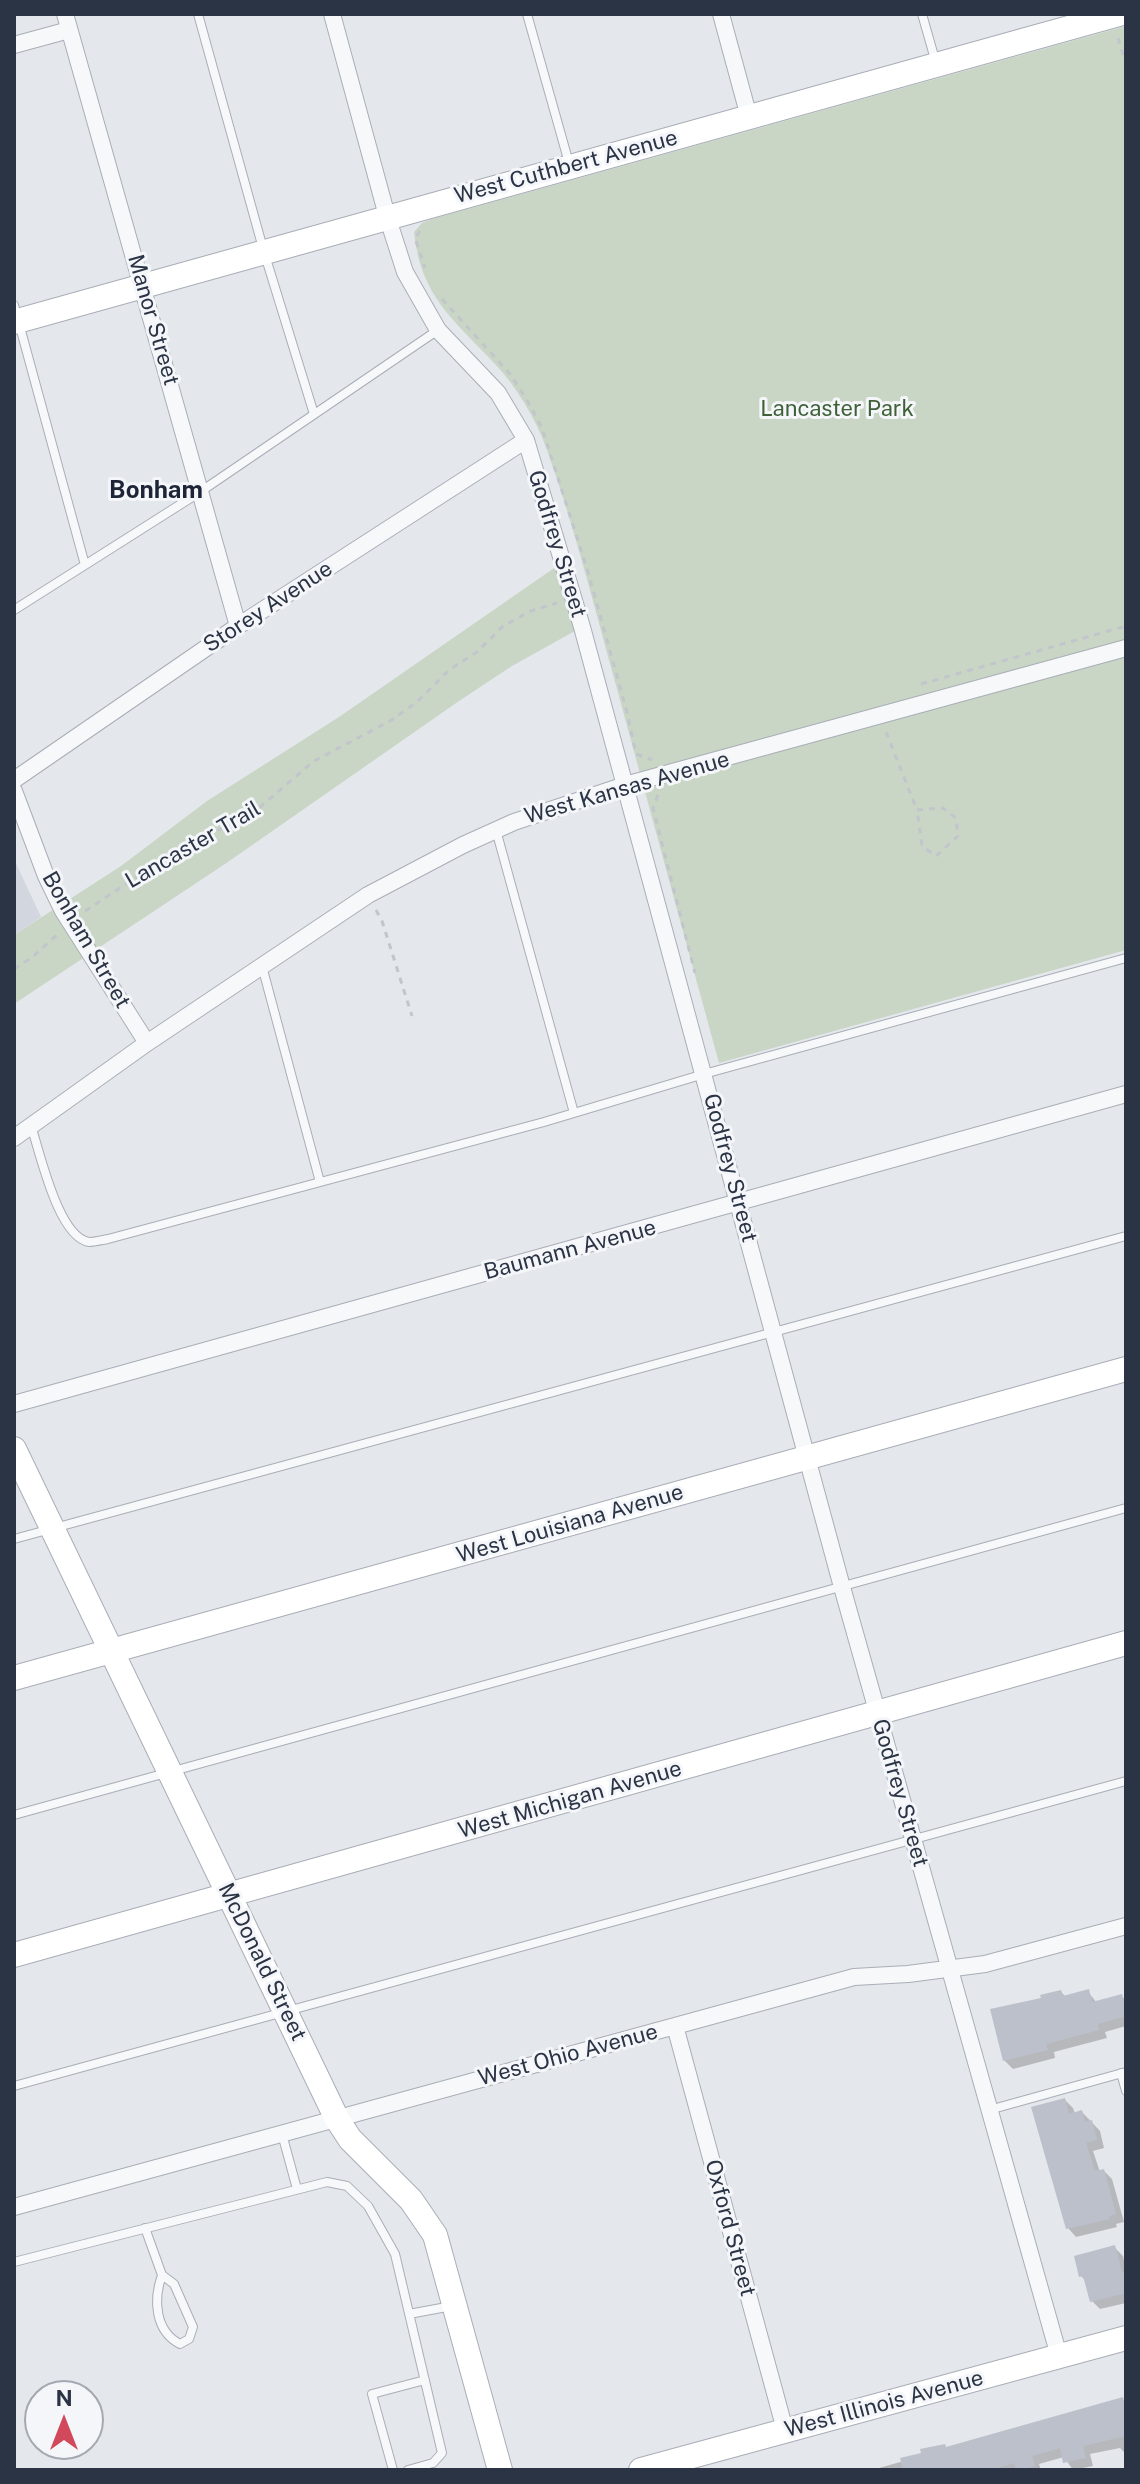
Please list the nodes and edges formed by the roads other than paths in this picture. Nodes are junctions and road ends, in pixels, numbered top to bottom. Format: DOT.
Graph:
graph roads {
  1 [pos="198,14"];
  2 [pos="332,14"];
  3 [pos="527,14"];
  4 [pos="721,14"];
  5 [pos="922,14"];
  6 [pos="67,22"];
  7 [pos="1119,26"];
  8 [pos="14,45"];
  9 [pos="936,65"];
  10 [pos="749,117"];
  11 [pos="570,166"];
  12 [pos="387,216"];
  13 [pos="264,252"];
  14 [pos="144,286"];
  15 [pos="16,316"];
  16 [pos="438,330"];
  17 [pos="314,414"];
  18 [pos="526,440"];
  19 [pos="200,492"];
  20 [pos="85,565"];
  21 [pos="14,610"];
  22 [pos="238,626"];
  23 [pos="1126,648"];
  24 [pos="14,780"];
  25 [pos="625,785"];
  26 [pos="14,791"];
  27 [pos="496,830"];
  28 [pos="1126,958"];
  29 [pos="262,966"];
  30 [pos="147,1043"];
  31 [pos="704,1074"];
  32 [pos="1126,1094"];
  33 [pos="574,1113"];
  34 [pos="31,1125"];
  35 [pos="14,1138"];
  36 [pos="320,1182"];
  37 [pos="740,1203"];
  38 [pos="1126,1236"];
  39 [pos="774,1333"];
  40 [pos="1126,1369"];
  41 [pos="14,1404"];
  42 [pos="14,1449"];
  43 [pos="807,1458"];
  44 [pos="1126,1508"];
  45 [pos="53,1529"];
  46 [pos="14,1539"];
  47 [pos="842,1587"];
  48 [pos="1126,1643"];
  49 [pos="112,1652"];
  50 [pos="14,1678"];
  51 [pos="878,1714"];
  52 [pos="170,1771"];
  53 [pos="1126,1781"];
  54 [pos="14,1815"];
  55 [pos="912,1838"];
  56 [pos="230,1895"];
  57 [pos="1126,1926"];
  58 [pos="14,1955"];
  59 [pos="948,1968"];
  60 [pos="286,2011"];
  61 [pos="675,2026"];
  62 [pos="1124,2072"];
  63 [pos="14,2086"];
  64 [pos="1126,2091"];
  65 [pos="989,2110"];
  66 [pos="337,2119"];
  67 [pos="282,2134"];
  68 [pos="297,2189"];
  69 [pos="14,2207"];
  70 [pos="145,2228"];
  71 [pos="14,2262"];
  72 [pos="162,2275"];
  73 [pos="456,2306"];
  74 [pos="409,2314"];
  75 [pos="1126,2338"];
  76 [pos="1059,2356"];
  77 [pos="425,2380"];
  78 [pos="785,2430"];
  79 [pos="393,2470"];
  80 [pos="408,2470"];
  81 [pos="500,2470"];
  82 [pos="641,2470"];
  1 -- 13 [label="lane"];
  2 -- 12 [label="street, Godfrey Street"];
  3 -- 11 [label="lane"];
  4 -- 10 [label="street"];
  5 -- 9 [label="lane"];
  6 -- 8 [label="street"];
  6 -- 14 [label="street, Manor Street"];
  7 -- 9 [label="street, West Cuthbert Avenue"];
  9 -- 10 [label="street, West Cuthbert Avenue"];
  10 -- 11 [label="street, West Cuthbert Avenue"];
  11 -- 12 [label="street, West Cuthbert Avenue"];
  12 -- 13 [label="street, West Cuthbert Avenue"];
  12 -- 16 [label="street, Godfrey Street"];
  13 -- 14 [label="street, West Cuthbert Avenue"];
  13 -- 17 [label="lane"];
  14 -- 15 [label="street, West Cuthbert Avenue"];
  14 -- 19 [label="street, Manor Street"];
  15 -- 20 [label="lane"];
  16 -- 17 [label="lane"];
  16 -- 18 [label="street, Godfrey Street"];
  17 -- 19 [label="lane"];
  18 -- 22 [label="street, Storey Avenue"];
  18 -- 25 [label="street, Godfrey Street"];
  19 -- 20 [label="lane"];
  19 -- 22 [label="street, Manor Street"];
  20 -- 21 [label="lane"];
  22 -- 24 [label="street, Storey Avenue"];
  23 -- 25 [label="street, West Kansas Avenue"];
  25 -- 27 [label="street, West Kansas Avenue"];
  25 -- 31 [label="street, Godfrey Street"];
  26 -- 30 [label="street, Bonham Street"];
  27 -- 29 [label="street, West Kansas Avenue"];
  27 -- 33 [label="lane"];
  28 -- 31 [label="lane"];
  29 -- 30 [label="street, West Kansas Avenue"];
  29 -- 36 [label="lane"];
  30 -- 34 [label="street, West Kansas Avenue"];
  31 -- 33 [label="lane"];
  31 -- 37 [label="street, Godfrey Street"];
  32 -- 37 [label="street, Baumann Avenue"];
  33 -- 36 [label="lane"];
  34 -- 35 [label="street, West Kansas Avenue"];
  34 -- 36 [label="lane"];
  37 -- 39 [label="street, Godfrey Street"];
  37 -- 41 [label="street, Baumann Avenue"];
  38 -- 39 [label="lane"];
  39 -- 43 [label="street, Godfrey Street"];
  39 -- 45 [label="lane"];
  40 -- 43 [label="street, West Louisiana Avenue"];
  42 -- 45 [label="street, McDonald Street"];
  43 -- 47 [label="street, Godfrey Street"];
  43 -- 49 [label="street, West Louisiana Avenue"];
  44 -- 47 [label="lane"];
  45 -- 46 [label="lane"];
  45 -- 49 [label="street, McDonald Street"];
  47 -- 51 [label="street, Godfrey Street"];
  47 -- 52 [label="lane"];
  48 -- 51 [label="street, West Michigan Avenue"];
  49 -- 50 [label="street, West Louisiana Avenue"];
  49 -- 52 [label="street, McDonald Street"];
  51 -- 55 [label="street, Godfrey Street"];
  51 -- 56 [label="street, West Michigan Avenue"];
  52 -- 54 [label="lane"];
  52 -- 56 [label="street, McDonald Street"];
  53 -- 55 [label="lane"];
  55 -- 59 [label="street, Godfrey Street"];
  55 -- 60 [label="lane"];
  56 -- 58 [label="street, West Michigan Avenue"];
  56 -- 60 [label="street, McDonald Street"];
  57 -- 59 [label="street, West Ohio Avenue"];
  59 -- 61 [label="street, West Ohio Avenue"];
  59 -- 65 [label="street, Godfrey Street"];
  60 -- 63 [label="lane"];
  60 -- 66 [label="street, McDonald Street"];
  61 -- 66 [label="street, West Ohio Avenue"];
  61 -- 78 [label="street, Oxford Street"];
  62 -- 64 [label="lane"];
  62 -- 65 [label="lane"];
  65 -- 76 [label="street, Godfrey Street"];
  66 -- 67 [label="street, West Ohio Avenue"];
  66 -- 73 [label="street, McDonald Street"];
  67 -- 68 [label="lane"];
  67 -- 69 [label="street, West Ohio Avenue"];
  68 -- 70 [label="lane"];
  68 -- 74 [label="lane"];
  70 -- 71 [label="lane"];
  70 -- 72 [label="lane"];
  72 -- 72 [label="lane"];
  73 -- 74 [label="lane"];
  73 -- 81 [label="street, McDonald Street"];
  74 -- 77 [label="lane"];
  75 -- 76 [label="street, West Illinois Avenue"];
  76 -- 78 [label="street, West Illinois Avenue"];
  77 -- 79 [label="lane"];
  77 -- 80 [label="lane"];
  78 -- 82 [label="street, West Illinois Avenue"];
}
